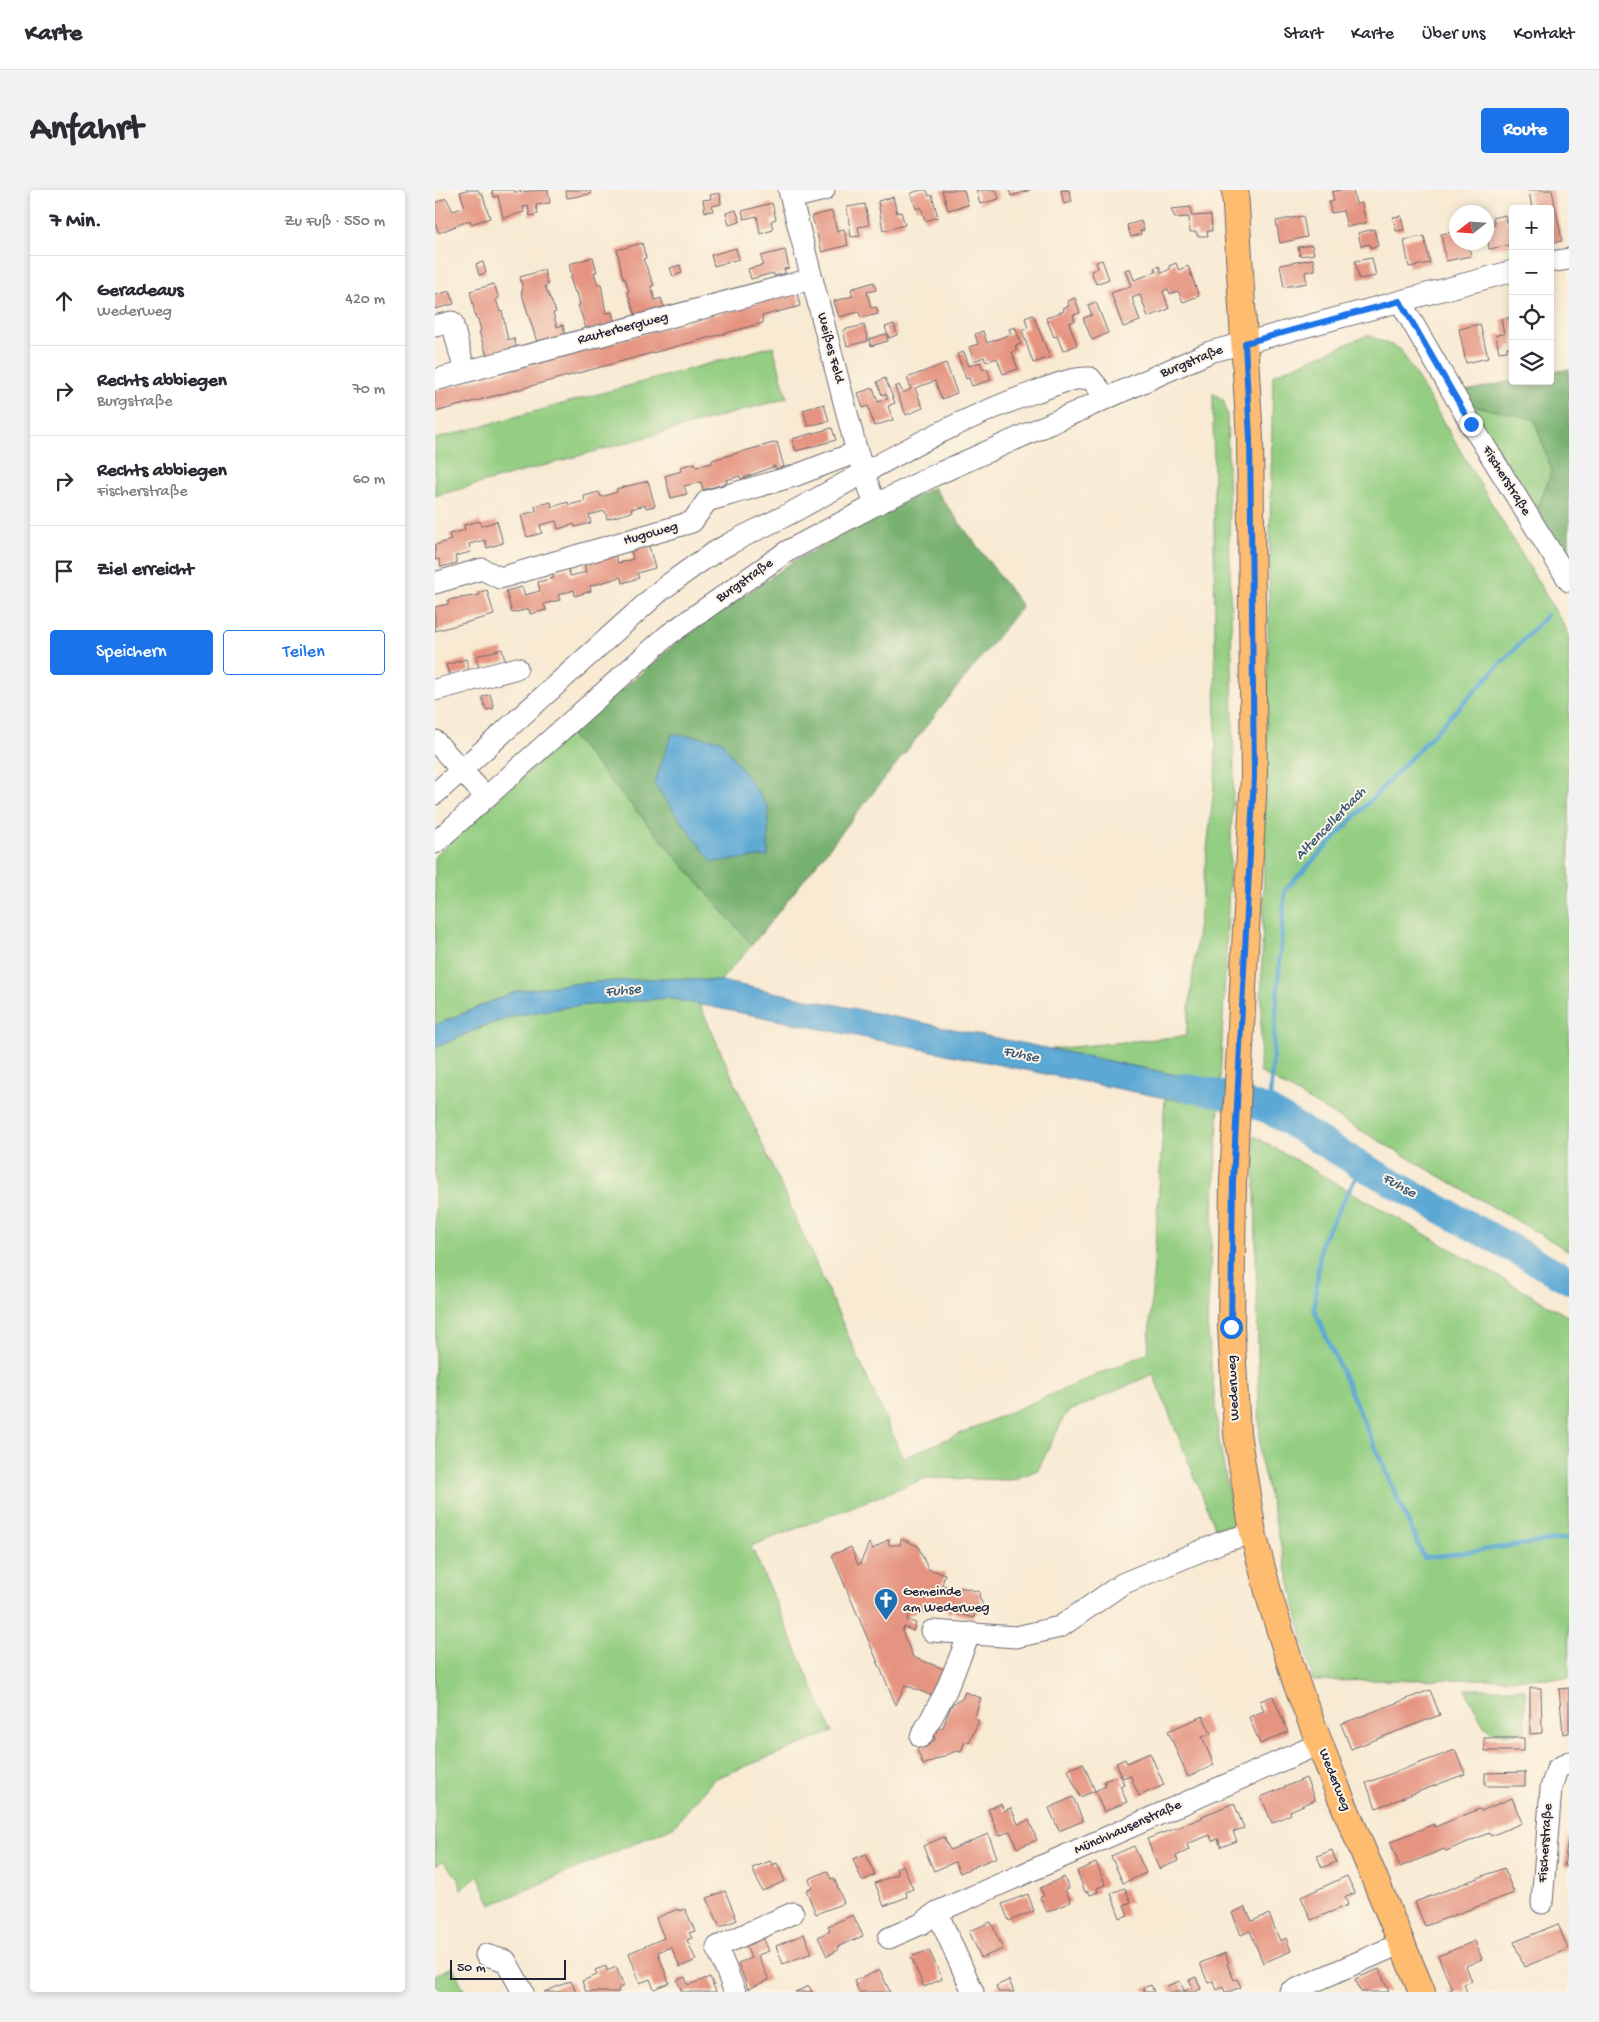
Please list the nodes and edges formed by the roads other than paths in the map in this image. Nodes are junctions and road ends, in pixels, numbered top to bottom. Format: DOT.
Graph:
graph roads {
  1 [pos="824,190"];
  2 [pos="1235,190"];
  3 [pos="790,194"];
  4 [pos="1569,259"];
  5 [pos="1554,261"];
  6 [pos="1509,272"];
  7 [pos="811,279"];
  8 [pos="1400,301"];
  9 [pos="435,326"];
  10 [pos="1245,343"];
  11 [pos="465,372"];
  12 [pos="435,380"];
  13 [pos="1107,398"];
  14 [pos="861,462"];
  15 [pos="875,505"];
  16 [pos="1569,581"];
  17 [pos="435,582"];
  18 [pos="517,668"];
  19 [pos="435,690"];
  20 [pos="435,741"];
  21 [pos="462,770"];
  22 [pos="435,794"];
  23 [pos="486,797"];
  24 [pos="435,843"];
  25 [pos="1253,1533"];
  26 [pos="932,1631"];
  27 [pos="970,1633"];
  28 [pos="921,1737"];
  29 [pos="1319,1744"];
  30 [pos="1569,1762"];
  31 [pos="1542,1903"];
  32 [pos="937,1912"];
  33 [pos="793,1913"];
  34 [pos="889,1938"];
  35 [pos="1401,1943"];
  36 [pos="486,1954"];
  37 [pos="523,1992"];
  38 [pos="735,1992"];
  39 [pos="973,1992"];
  40 [pos="1290,1992"];
  41 [pos="1422,1992"];
  1 -- 3 [label="street"];
  2 -- 10 [label="main road, Wederweg"];
  3 -- 7 [label="street, Weißes Feld"];
  4 -- 5 [label="street"];
  6 -- 8 [label="street, Burgstraße"];
  7 -- 11 [label="street, Rauterbergweg"];
  7 -- 14 [label="street, Weißes Feld"];
  8 -- 10 [label="street, Burgstraße"];
  8 -- 16 [label="street, Fischerstraße"];
  9 -- 11 [label="street"];
  10 -- 13 [label="street, Burgstraße"];
  10 -- 25 [label="main road, Wederweg"];
  11 -- 12 [label="street, Rauterbergweg"];
  13 -- 14 [label="street"];
  13 -- 15 [label="street, Burgstraße"];
  14 -- 15 [label="street, Weißes Feld"];
  14 -- 17 [label="street, Hugoweg"];
  14 -- 21 [label="street"];
  15 -- 23 [label="street, Burgstraße"];
  18 -- 19 [label="street"];
  20 -- 21 [label="street"];
  21 -- 22 [label="street"];
  21 -- 23 [label="street"];
  23 -- 24 [label="street, Burgstraße"];
  25 -- 27 [label="street"];
  25 -- 29 [label="main road, Wederweg"];
  26 -- 27 [label="street"];
  27 -- 28 [label="street"];
  29 -- 32 [label="street, Münchhausenstraße"];
  29 -- 35 [label="main road, Wederweg"];
  30 -- 31 [label="street, Fischerstraße"];
  32 -- 34 [label="street, Münchhausenstraße"];
  32 -- 39 [label="street"];
  33 -- 38 [label="street"];
  35 -- 40 [label="street"];
  35 -- 41 [label="main road, Wederweg"];
  36 -- 37 [label="street"];
}
